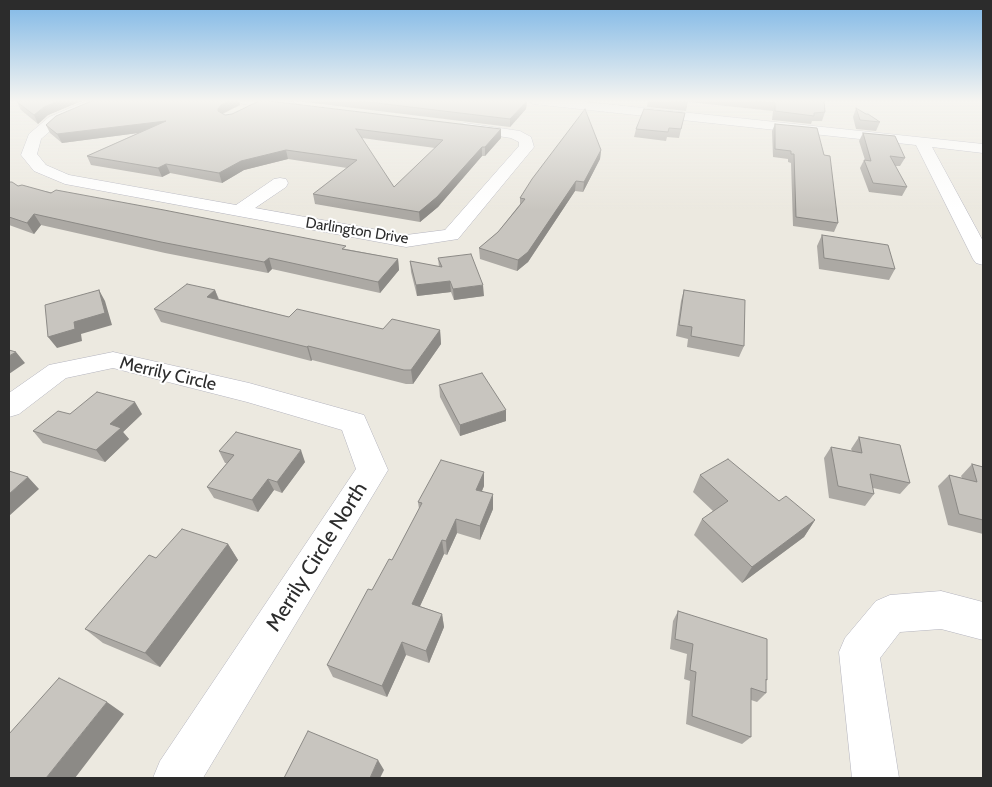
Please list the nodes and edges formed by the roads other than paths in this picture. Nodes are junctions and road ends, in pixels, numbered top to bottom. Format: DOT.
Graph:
graph roads {
  1 [pos="34,137"];
  2 [pos="520,137"];
  3 [pos="881,137"];
  4 [pos="921,141"];
  5 [pos="983,148"];
  6 [pos="280,183"];
  7 [pos="239,211"];
  8 [pos="983,259"];
  9 [pos="249,393"];
  10 [pos="9,408"];
  11 [pos="983,621"];
  12 [pos="177,778"];
  13 [pos="874,778"];
  1 -- 7 [label="street, Darlington Drive"];
  2 -- 7 [label="street, Darlington Drive"];
  3 -- 4 [label="street"];
  4 -- 5 [label="street"];
  4 -- 8 [label="street"];
  6 -- 7 [label="street"];
  9 -- 10 [label="street, Merrily Circle"];
  9 -- 12 [label="street, Merrily Circle North"];
  11 -- 13 [label="street"];
}
